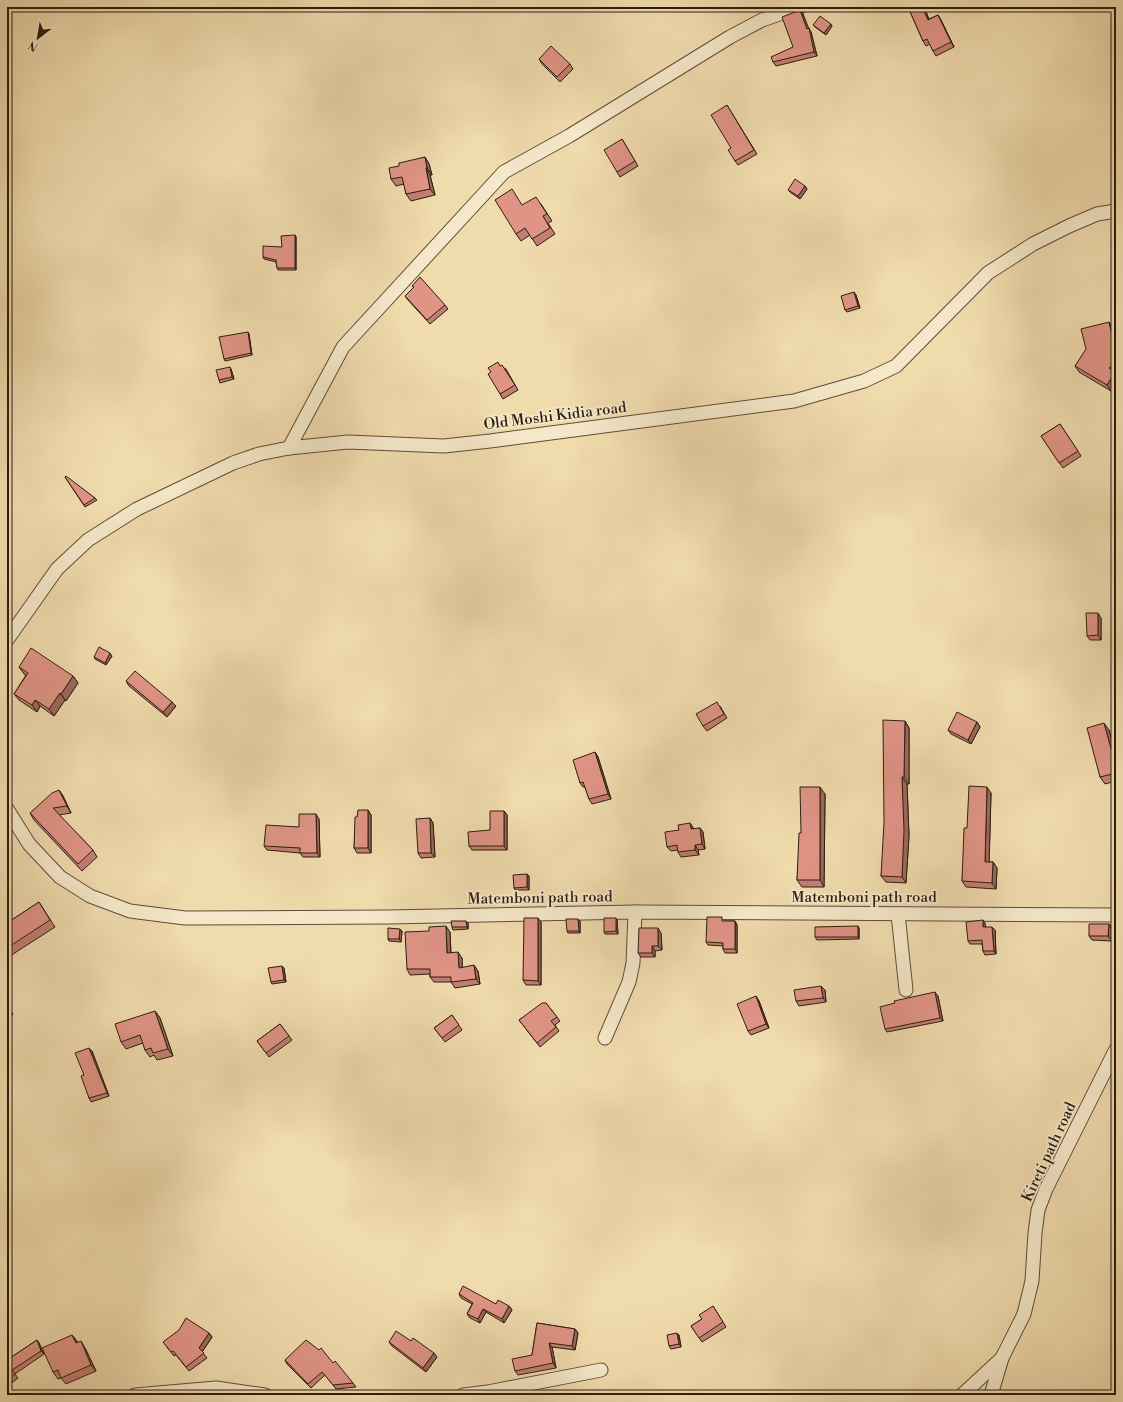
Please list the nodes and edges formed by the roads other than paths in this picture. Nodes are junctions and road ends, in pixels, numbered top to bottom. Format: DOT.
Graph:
graph roads {
  1 [pos="800,7"];
  2 [pos="1116,211"];
  3 [pos="289,448"];
  4 [pos="7,640"];
  5 [pos="7,809"];
  6 [pos="635,912"];
  7 [pos="898,914"];
  8 [pos="1116,915"];
  9 [pos="906,990"];
  10 [pos="605,1038"];
  11 [pos="1116,1049"];
  12 [pos="1002,1358"];
  13 [pos="601,1370"];
  14 [pos="135,1395"];
  15 [pos="265,1395"];
  16 [pos="463,1395"];
  17 [pos="962,1395"];
  18 [pos="991,1395"];
  1 -- 3 [label="street"];
  2 -- 3 [label="street, Old Moshi Kidia road"];
  3 -- 4 [label="street, Old Moshi Kidia road"];
  5 -- 6 [label="street, Matemboni path road"];
  6 -- 7 [label="street, Matemboni path road"];
  6 -- 10 [label="street"];
  7 -- 8 [label="street, Matemboni path road"];
  7 -- 9 [label="street"];
  11 -- 12 [label="street, Kireti path road"];
  12 -- 17 [label="street, Kireti path road"];
  12 -- 18 [label="street"];
  13 -- 16 [label="street"];
  14 -- 15 [label="street"];
}
